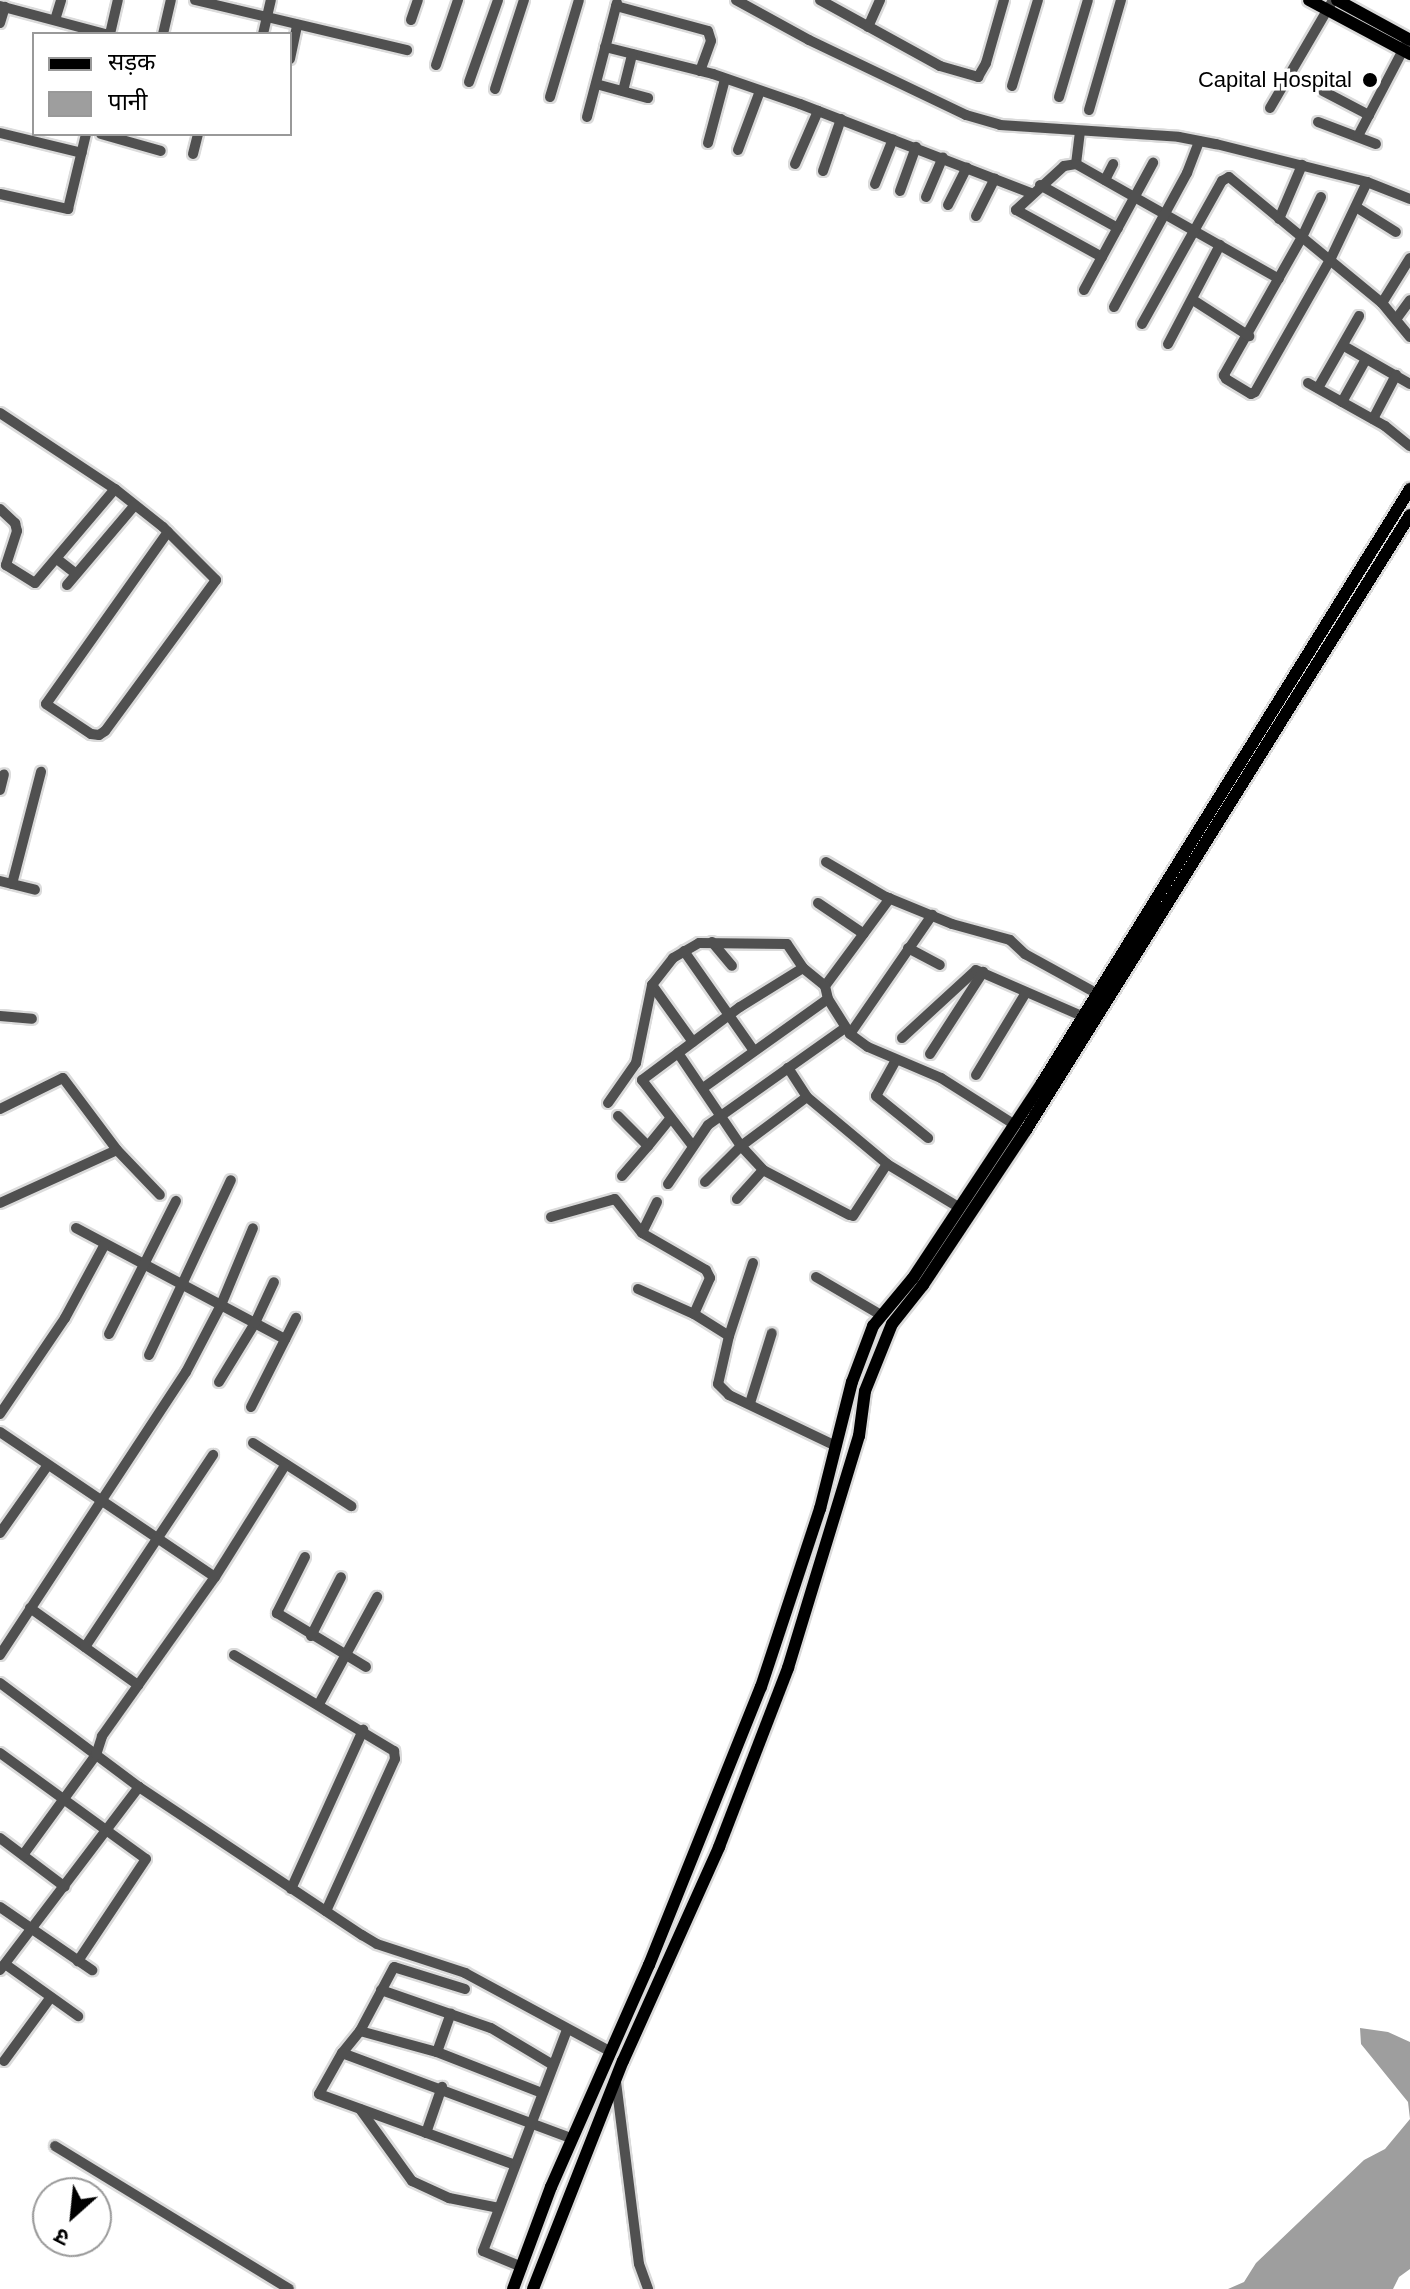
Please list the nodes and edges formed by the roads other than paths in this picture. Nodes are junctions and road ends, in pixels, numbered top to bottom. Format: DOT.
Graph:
graph roads {
  1 [pos="61,0"];
  2 [pos="118,0"];
  3 [pos="171,0"];
  4 [pos="195,0"];
  5 [pos="271,0"];
  6 [pos="418,0"];
  7 [pos="458,0"];
  8 [pos="498,0"];
  9 [pos="524,0"];
  10 [pos="579,0"];
  11 [pos="736,0"];
  12 [pos="820,0"];
  13 [pos="880,0"];
  14 [pos="1004,0"];
  15 [pos="1038,0"];
  16 [pos="1088,0"];
  17 [pos="1121,0"];
  18 [pos="1309,0"];
  19 [pos="617,3"];
  20 [pos="1332,3"];
  21 [pos="2,6"];
  22 [pos="266,18"];
  23 [pos="55,20"];
  24 [pos="411,20"];
  25 [pos="0,23"];
  26 [pos="297,25"];
  27 [pos="868,27"];
  28 [pos="100,32"];
  29 [pos="108,32"];
  30 [pos="163,32"];
  31 [pos="263,32"];
  32 [pos="605,47"];
  33 [pos="1408,47"];
  34 [pos="292,49"];
  35 [pos="407,50"];
  36 [pos="632,54"];
  37 [pos="436,65"];
  38 [pos="700,71"];
  39 [pos="725,79"];
  40 [pos="469,82"];
  41 [pos="596,84"];
  42 [pos="1012,86"];
  43 [pos="495,89"];
  44 [pos="623,91"];
  45 [pos="760,91"];
  46 [pos="1323,91"];
  47 [pos="550,97"];
  48 [pos="1059,97"];
  49 [pos="648,98"];
  50 [pos="1270,108"];
  51 [pos="1089,110"];
  52 [pos="818,111"];
  53 [pos="1369,115"];
  54 [pos="587,117"];
  55 [pos="841,119"];
  56 [pos="1318,122"];
  57 [pos="1080,132"];
  58 [pos="0,133"];
  59 [pos="86,136"];
  60 [pos="108,136"];
  61 [pos="198,136"];
  62 [pos="1358,136"];
  63 [pos="893,139"];
  64 [pos="1199,141"];
  65 [pos="708,143"];
  66 [pos="1376,144"];
  67 [pos="916,147"];
  68 [pos="738,150"];
  69 [pos="161,151"];
  70 [pos="82,153"];
  71 [pos="193,154"];
  72 [pos="943,157"];
  73 [pos="1153,163"];
  74 [pos="795,164"];
  75 [pos="1076,164"];
  76 [pos="1113,164"];
  77 [pos="1302,165"];
  78 [pos="967,167"];
  79 [pos="823,171"];
  80 [pos="995,178"];
  81 [pos="1105,180"];
  82 [pos="1367,182"];
  83 [pos="875,184"];
  84 [pos="1036,189"];
  85 [pos="900,191"];
  86 [pos="0,194"];
  87 [pos="1135,196"];
  88 [pos="926,197"];
  89 [pos="1321,197"];
  90 [pos="1410,199"];
  91 [pos="948,205"];
  92 [pos="1356,207"];
  93 [pos="1166,214"];
  94 [pos="976,216"];
  95 [pos="1279,219"];
  96 [pos="1118,228"];
  97 [pos="1194,230"];
  98 [pos="1396,232"];
  99 [pos="1302,237"];
  100 [pos="1220,245"];
  101 [pos="1102,257"];
  102 [pos="1410,259"];
  103 [pos="1330,260"];
  104 [pos="1279,279"];
  105 [pos="1084,290"];
  106 [pos="1193,300"];
  107 [pos="1410,300"];
  108 [pos="1382,303"];
  109 [pos="1114,307"];
  110 [pos="1359,316"];
  111 [pos="1397,318"];
  112 [pos="1142,324"];
  113 [pos="1249,336"];
  114 [pos="1410,337"];
  115 [pos="1168,344"];
  116 [pos="1344,346"];
  117 [pos="1366,359"];
  118 [pos="1396,375"];
  119 [pos="1409,381"];
  120 [pos="1342,402"];
  121 [pos="0,413"];
  122 [pos="1373,419"];
  123 [pos="1410,446"];
  124 [pos="115,489"];
  125 [pos="1410,489"];
  126 [pos="134,506"];
  127 [pos="0,509"];
  128 [pos="1410,515"];
  129 [pos="168,532"];
  130 [pos="57,559"];
  131 [pos="76,574"];
  132 [pos="67,585"];
  133 [pos="41,772"];
  134 [pos="4,774"];
  135 [pos="0,790"];
  136 [pos="826,862"];
  137 [pos="0,881"];
  138 [pos="12,884"];
  139 [pos="35,890"];
  140 [pos="890,898"];
  141 [pos="818,903"];
  142 [pos="932,915"];
  143 [pos="864,934"];
  144 [pos="712,942"];
  145 [pos="908,948"];
  146 [pos="684,951"];
  147 [pos="940,965"];
  148 [pos="732,966"];
  149 [pos="803,968"];
  150 [pos="983,972"];
  151 [pos="652,985"];
  152 [pos="825,986"];
  153 [pos="1096,993"];
  154 [pos="1025,994"];
  155 [pos="828,999"];
  156 [pos="0,1016"];
  157 [pos="1082,1016"];
  158 [pos="727,1017"];
  159 [pos="32,1019"];
  160 [pos="848,1031"];
  161 [pos="902,1038"];
  162 [pos="693,1042"];
  163 [pos="754,1051"];
  164 [pos="678,1053"];
  165 [pos="930,1054"];
  166 [pos="896,1060"];
  167 [pos="788,1068"];
  168 [pos="976,1075"];
  169 [pos="703,1088"];
  170 [pos="807,1097"];
  171 [pos="608,1103"];
  172 [pos="0,1109"];
  173 [pos="618,1116"];
  174 [pos="721,1116"];
  175 [pos="670,1119"];
  176 [pos="1015,1125"];
  177 [pos="928,1138"];
  178 [pos="692,1145"];
  179 [pos="648,1146"];
  180 [pos="741,1146"];
  181 [pos="117,1150"];
  182 [pos="887,1164"];
  183 [pos="763,1170"];
  184 [pos="622,1176"];
  185 [pos="231,1180"];
  186 [pos="705,1182"];
  187 [pos="983,1183"];
  188 [pos="668,1184"];
  189 [pos="160,1195"];
  190 [pos="737,1199"];
  191 [pos="176,1201"];
  192 [pos="657,1202"];
  193 [pos="0,1203"];
  194 [pos="960,1208"];
  195 [pos="551,1217"];
  196 [pos="76,1228"];
  197 [pos="253,1228"];
  198 [pos="642,1233"];
  199 [pos="105,1244"];
  200 [pos="753,1263"];
  201 [pos="144,1264"];
  202 [pos="816,1277"];
  203 [pos="274,1282"];
  204 [pos="184,1285"];
  205 [pos="638,1289"];
  206 [pos="221,1305"];
  207 [pos="694,1314"];
  208 [pos="881,1315"];
  209 [pos="296,1318"];
  210 [pos="255,1323"];
  211 [pos="772,1333"];
  212 [pos="109,1334"];
  213 [pos="729,1336"];
  214 [pos="285,1339"];
  215 [pos="149,1355"];
  216 [pos="219,1382"];
  217 [pos="750,1403"];
  218 [pos="251,1407"];
  219 [pos="0,1414"];
  220 [pos="0,1432"];
  221 [pos="253,1443"];
  222 [pos="836,1446"];
  223 [pos="213,1455"];
  224 [pos="286,1464"];
  225 [pos="48,1465"];
  226 [pos="101,1501"];
  227 [pos="351,1506"];
  228 [pos="0,1533"];
  229 [pos="158,1539"];
  230 [pos="305,1557"];
  231 [pos="215,1577"];
  232 [pos="341,1577"];
  233 [pos="377,1597"];
  234 [pos="30,1608"];
  235 [pos="311,1636"];
  236 [pos="85,1647"];
  237 [pos="0,1655"];
  238 [pos="234,1655"];
  239 [pos="345,1656"];
  240 [pos="366,1667"];
  241 [pos="0,1683"];
  242 [pos="138,1685"];
  243 [pos="319,1704"];
  244 [pos="363,1730"];
  245 [pos="96,1755"];
  246 [pos="4,1756"];
  247 [pos="0,1770"];
  248 [pos="139,1787"];
  249 [pos="64,1799"];
  250 [pos="107,1829"];
  251 [pos="0,1838"];
  252 [pos="23,1855"];
  253 [pos="65,1887"];
  254 [pos="291,1889"];
  255 [pos="0,1907"];
  256 [pos="326,1911"];
  257 [pos="32,1931"];
  258 [pos="78,1961"];
  259 [pos="2,1967"];
  260 [pos="92,1970"];
  261 [pos="465,1989"];
  262 [pos="381,1990"];
  263 [pos="51,1997"];
  264 [pos="451,2013"];
  265 [pos="78,2016"];
  266 [pos="567,2030"];
  267 [pos="621,2030"];
  268 [pos="360,2031"];
  269 [pos="635,2036"];
  270 [pos="437,2052"];
  271 [pos="611,2052"];
  272 [pos="342,2053"];
  273 [pos="4,2061"];
  274 [pos="553,2065"];
  275 [pos="616,2080"];
  276 [pos="442,2087"];
  277 [pos="542,2093"];
  278 [pos="360,2109"];
  279 [pos="531,2123"];
  280 [pos="426,2133"];
  281 [pos="573,2139"];
  282 [pos="55,2146"];
  283 [pos="515,2165"];
  284 [pos="499,2208"];
  285 [pos="522,2267"];
  286 [pos="289,2289"];
  287 [pos="513,2289"];
  288 [pos="533,2289"];
  289 [pos="648,2289"];
  1 -- 23 [label="street"];
  2 -- 29 [label="street"];
  3 -- 30 [label="street"];
  4 -- 22 [label="street"];
  5 -- 22 [label="street"];
  6 -- 24 [label="street"];
  7 -- 37 [label="street"];
  8 -- 40 [label="street"];
  9 -- 43 [label="street"];
  10 -- 47 [label="street"];
  11 -- 57 [label="street"];
  12 -- 27 [label="street"];
  13 -- 27 [label="street"];
  14 -- 27 [label="street"];
  15 -- 42 [label="street"];
  16 -- 48 [label="street"];
  17 -- 51 [label="street"];
  18 -- 20 [label="main road"];
  19 -- 32 [label="street"];
  19 -- 38 [label="street"];
  20 -- 33 [label="main road"];
  20 -- 50 [label="street"];
  21 -- 23 [label="street"];
  21 -- 25 [label="street"];
  22 -- 26 [label="street"];
  22 -- 31 [label="street"];
  23 -- 28 [label="street"];
  26 -- 34 [label="street"];
  26 -- 35 [label="street"];
  32 -- 36 [label="street"];
  32 -- 41 [label="street"];
  33 -- 53 [label="street"];
  36 -- 38 [label="street"];
  36 -- 44 [label="street"];
  38 -- 39 [label="street"];
  39 -- 45 [label="street"];
  39 -- 65 [label="street"];
  41 -- 44 [label="street"];
  41 -- 54 [label="street"];
  44 -- 49 [label="street"];
  45 -- 52 [label="street"];
  45 -- 68 [label="street"];
  46 -- 53 [label="street"];
  52 -- 55 [label="street"];
  52 -- 74 [label="street"];
  53 -- 62 [label="street"];
  55 -- 63 [label="street"];
  55 -- 79 [label="street"];
  56 -- 62 [label="street"];
  57 -- 64 [label="street"];
  57 -- 75 [label="street"];
  58 -- 70 [label="street"];
  59 -- 70 [label="street"];
  60 -- 69 [label="street"];
  61 -- 71 [label="street"];
  62 -- 66 [label="street"];
  63 -- 67 [label="street"];
  63 -- 83 [label="street"];
  64 -- 77 [label="street"];
  64 -- 93 [label="street"];
  67 -- 72 [label="street"];
  67 -- 85 [label="street"];
  70 -- 86 [label="street"];
  72 -- 78 [label="street"];
  72 -- 88 [label="street"];
  73 -- 87 [label="street"];
  75 -- 81 [label="street"];
  75 -- 84 [label="street"];
  76 -- 81 [label="street"];
  77 -- 82 [label="street"];
  77 -- 95 [label="street"];
  78 -- 80 [label="street"];
  78 -- 91 [label="street"];
  80 -- 84 [label="street"];
  80 -- 94 [label="street"];
  81 -- 87 [label="street"];
  82 -- 90 [label="street"];
  82 -- 92 [label="street"];
  84 -- 96 [label="street"];
  84 -- 101 [label="street"];
  87 -- 93 [label="street"];
  87 -- 96 [label="street"];
  89 -- 99 [label="street"];
  92 -- 98 [label="street"];
  92 -- 103 [label="street"];
  93 -- 97 [label="street"];
  93 -- 109 [label="street"];
  95 -- 97 [label="street"];
  95 -- 99 [label="street"];
  96 -- 101 [label="street"];
  97 -- 100 [label="street"];
  97 -- 112 [label="street"];
  99 -- 103 [label="street"];
  99 -- 104 [label="street"];
  100 -- 104 [label="street"];
  100 -- 106 [label="street"];
  101 -- 105 [label="street"];
  102 -- 108 [label="street"];
  103 -- 108 [label="street"];
  103 -- 113 [label="street"];
  104 -- 113 [label="street"];
  106 -- 113 [label="street"];
  106 -- 115 [label="street"];
  107 -- 111 [label="street"];
  108 -- 111 [label="street"];
  110 -- 116 [label="street"];
  111 -- 114 [label="street"];
  116 -- 117 [label="street"];
  116 -- 120 [label="street"];
  117 -- 118 [label="street"];
  117 -- 120 [label="street"];
  118 -- 119 [label="street"];
  118 -- 122 [label="street"];
  120 -- 122 [label="street"];
  121 -- 124 [label="street"];
  122 -- 123 [label="street"];
  124 -- 126 [label="street"];
  124 -- 130 [label="street"];
  125 -- 153 [label="main road"];
  126 -- 129 [label="street"];
  126 -- 131 [label="street"];
  127 -- 130 [label="street"];
  128 -- 187 [label="main road"];
  129 -- 129 [label="street"];
  130 -- 131 [label="street"];
  131 -- 132 [label="street"];
  133 -- 138 [label="street"];
  134 -- 135 [label="street"];
  136 -- 140 [label="street"];
  137 -- 138 [label="street"];
  138 -- 139 [label="street"];
  140 -- 142 [label="street"];
  140 -- 143 [label="street"];
  141 -- 143 [label="street"];
  142 -- 145 [label="street"];
  142 -- 153 [label="street"];
  143 -- 152 [label="street"];
  144 -- 146 [label="street"];
  144 -- 148 [label="street"];
  144 -- 149 [label="street"];
  145 -- 147 [label="street"];
  145 -- 160 [label="street"];
  146 -- 151 [label="street"];
  146 -- 158 [label="street"];
  149 -- 152 [label="street"];
  149 -- 158 [label="street"];
  150 -- 154 [label="street"];
  150 -- 161 [label="street"];
  150 -- 165 [label="street"];
  151 -- 162 [label="street"];
  151 -- 171 [label="street"];
  152 -- 155 [label="street"];
  153 -- 157 [label="main road"];
  154 -- 157 [label="street"];
  154 -- 168 [label="street"];
  155 -- 160 [label="street"];
  155 -- 163 [label="street"];
  156 -- 159 [label="street"];
  157 -- 176 [label="main road"];
  158 -- 162 [label="street"];
  158 -- 163 [label="street"];
  160 -- 166 [label="street"];
  160 -- 167 [label="street"];
  162 -- 164 [label="street"];
  163 -- 169 [label="street"];
  164 -- 169 [label="street"];
  164 -- 175 [label="street"];
  166 -- 176 [label="street"];
  166 -- 177 [label="street"];
  167 -- 170 [label="street"];
  167 -- 174 [label="street"];
  169 -- 174 [label="street"];
  170 -- 180 [label="street"];
  170 -- 182 [label="street"];
  172 -- 181 [label="street"];
  173 -- 179 [label="street"];
  174 -- 178 [label="street"];
  174 -- 180 [label="street"];
  175 -- 178 [label="street"];
  175 -- 179 [label="street"];
  176 -- 187 [label="main road"];
  178 -- 188 [label="street"];
  179 -- 184 [label="street"];
  180 -- 183 [label="street"];
  180 -- 186 [label="street"];
  181 -- 189 [label="street"];
  181 -- 193 [label="street"];
  182 -- 183 [label="street"];
  182 -- 194 [label="street"];
  183 -- 190 [label="street"];
  185 -- 204 [label="street"];
  187 -- 194 [label="main road"];
  187 -- 269 [label="main road"];
  191 -- 201 [label="street"];
  192 -- 198 [label="street"];
  194 -- 208 [label="main road"];
  195 -- 198 [label="street"];
  196 -- 199 [label="street"];
  197 -- 206 [label="street"];
  198 -- 207 [label="street"];
  199 -- 201 [label="street"];
  199 -- 219 [label="street"];
  200 -- 213 [label="street"];
  201 -- 204 [label="street"];
  201 -- 212 [label="street"];
  202 -- 208 [label="street"];
  203 -- 210 [label="street"];
  204 -- 206 [label="street"];
  204 -- 215 [label="street"];
  205 -- 207 [label="street"];
  206 -- 210 [label="street"];
  206 -- 226 [label="street"];
  207 -- 213 [label="street"];
  208 -- 222 [label="main road"];
  209 -- 214 [label="street"];
  210 -- 214 [label="street"];
  210 -- 216 [label="street"];
  211 -- 217 [label="street"];
  213 -- 217 [label="street"];
  214 -- 218 [label="street"];
  217 -- 222 [label="street"];
  220 -- 225 [label="street"];
  221 -- 224 [label="street"];
  222 -- 267 [label="main road"];
  223 -- 229 [label="street"];
  224 -- 227 [label="street"];
  224 -- 231 [label="street"];
  225 -- 226 [label="street"];
  225 -- 228 [label="street"];
  226 -- 229 [label="street"];
  226 -- 234 [label="street"];
  229 -- 231 [label="street"];
  229 -- 236 [label="street"];
  230 -- 235 [label="street"];
  231 -- 242 [label="street"];
  232 -- 235 [label="street"];
  233 -- 239 [label="street"];
  234 -- 236 [label="street"];
  234 -- 237 [label="street"];
  235 -- 239 [label="street"];
  236 -- 242 [label="street"];
  238 -- 243 [label="street"];
  239 -- 240 [label="street"];
  239 -- 243 [label="street"];
  241 -- 245 [label="street"];
  242 -- 245 [label="street"];
  243 -- 244 [label="street"];
  244 -- 254 [label="street"];
  244 -- 256 [label="street"];
  245 -- 248 [label="street"];
  245 -- 249 [label="street"];
  246 -- 247 [label="street"];
  246 -- 249 [label="street"];
  248 -- 250 [label="street"];
  248 -- 254 [label="street"];
  249 -- 250 [label="street"];
  249 -- 252 [label="street"];
  250 -- 253 [label="street"];
  250 -- 258 [label="street"];
  251 -- 252 [label="street"];
  252 -- 253 [label="street"];
  253 -- 257 [label="street"];
  254 -- 256 [label="street"];
  255 -- 257 [label="street"];
  256 -- 266 [label="street"];
  257 -- 258 [label="street"];
  257 -- 259 [label="street"];
  258 -- 260 [label="street"];
  259 -- 263 [label="street"];
  261 -- 262 [label="street"];
  262 -- 264 [label="street"];
  262 -- 268 [label="street"];
  263 -- 265 [label="street"];
  263 -- 273 [label="street"];
  264 -- 270 [label="street"];
  264 -- 274 [label="street"];
  266 -- 271 [label="street"];
  266 -- 274 [label="street"];
  267 -- 269 [label="main road"];
  267 -- 271 [label="main road"];
  268 -- 270 [label="street"];
  268 -- 272 [label="street"];
  269 -- 275 [label="main road"];
  270 -- 277 [label="street"];
  271 -- 281 [label="main road"];
  272 -- 276 [label="street"];
  272 -- 278 [label="street"];
  274 -- 277 [label="street"];
  275 -- 288 [label="main road"];
  275 -- 289 [label="street"];
  276 -- 279 [label="street"];
  276 -- 280 [label="street"];
  277 -- 279 [label="street"];
  278 -- 280 [label="street"];
  278 -- 284 [label="street"];
  279 -- 281 [label="street"];
  279 -- 283 [label="street"];
  280 -- 283 [label="street"];
  281 -- 285 [label="main road"];
  282 -- 286 [label="street"];
  283 -- 284 [label="street"];
  284 -- 285 [label="street"];
  285 -- 287 [label="main road"];
}
